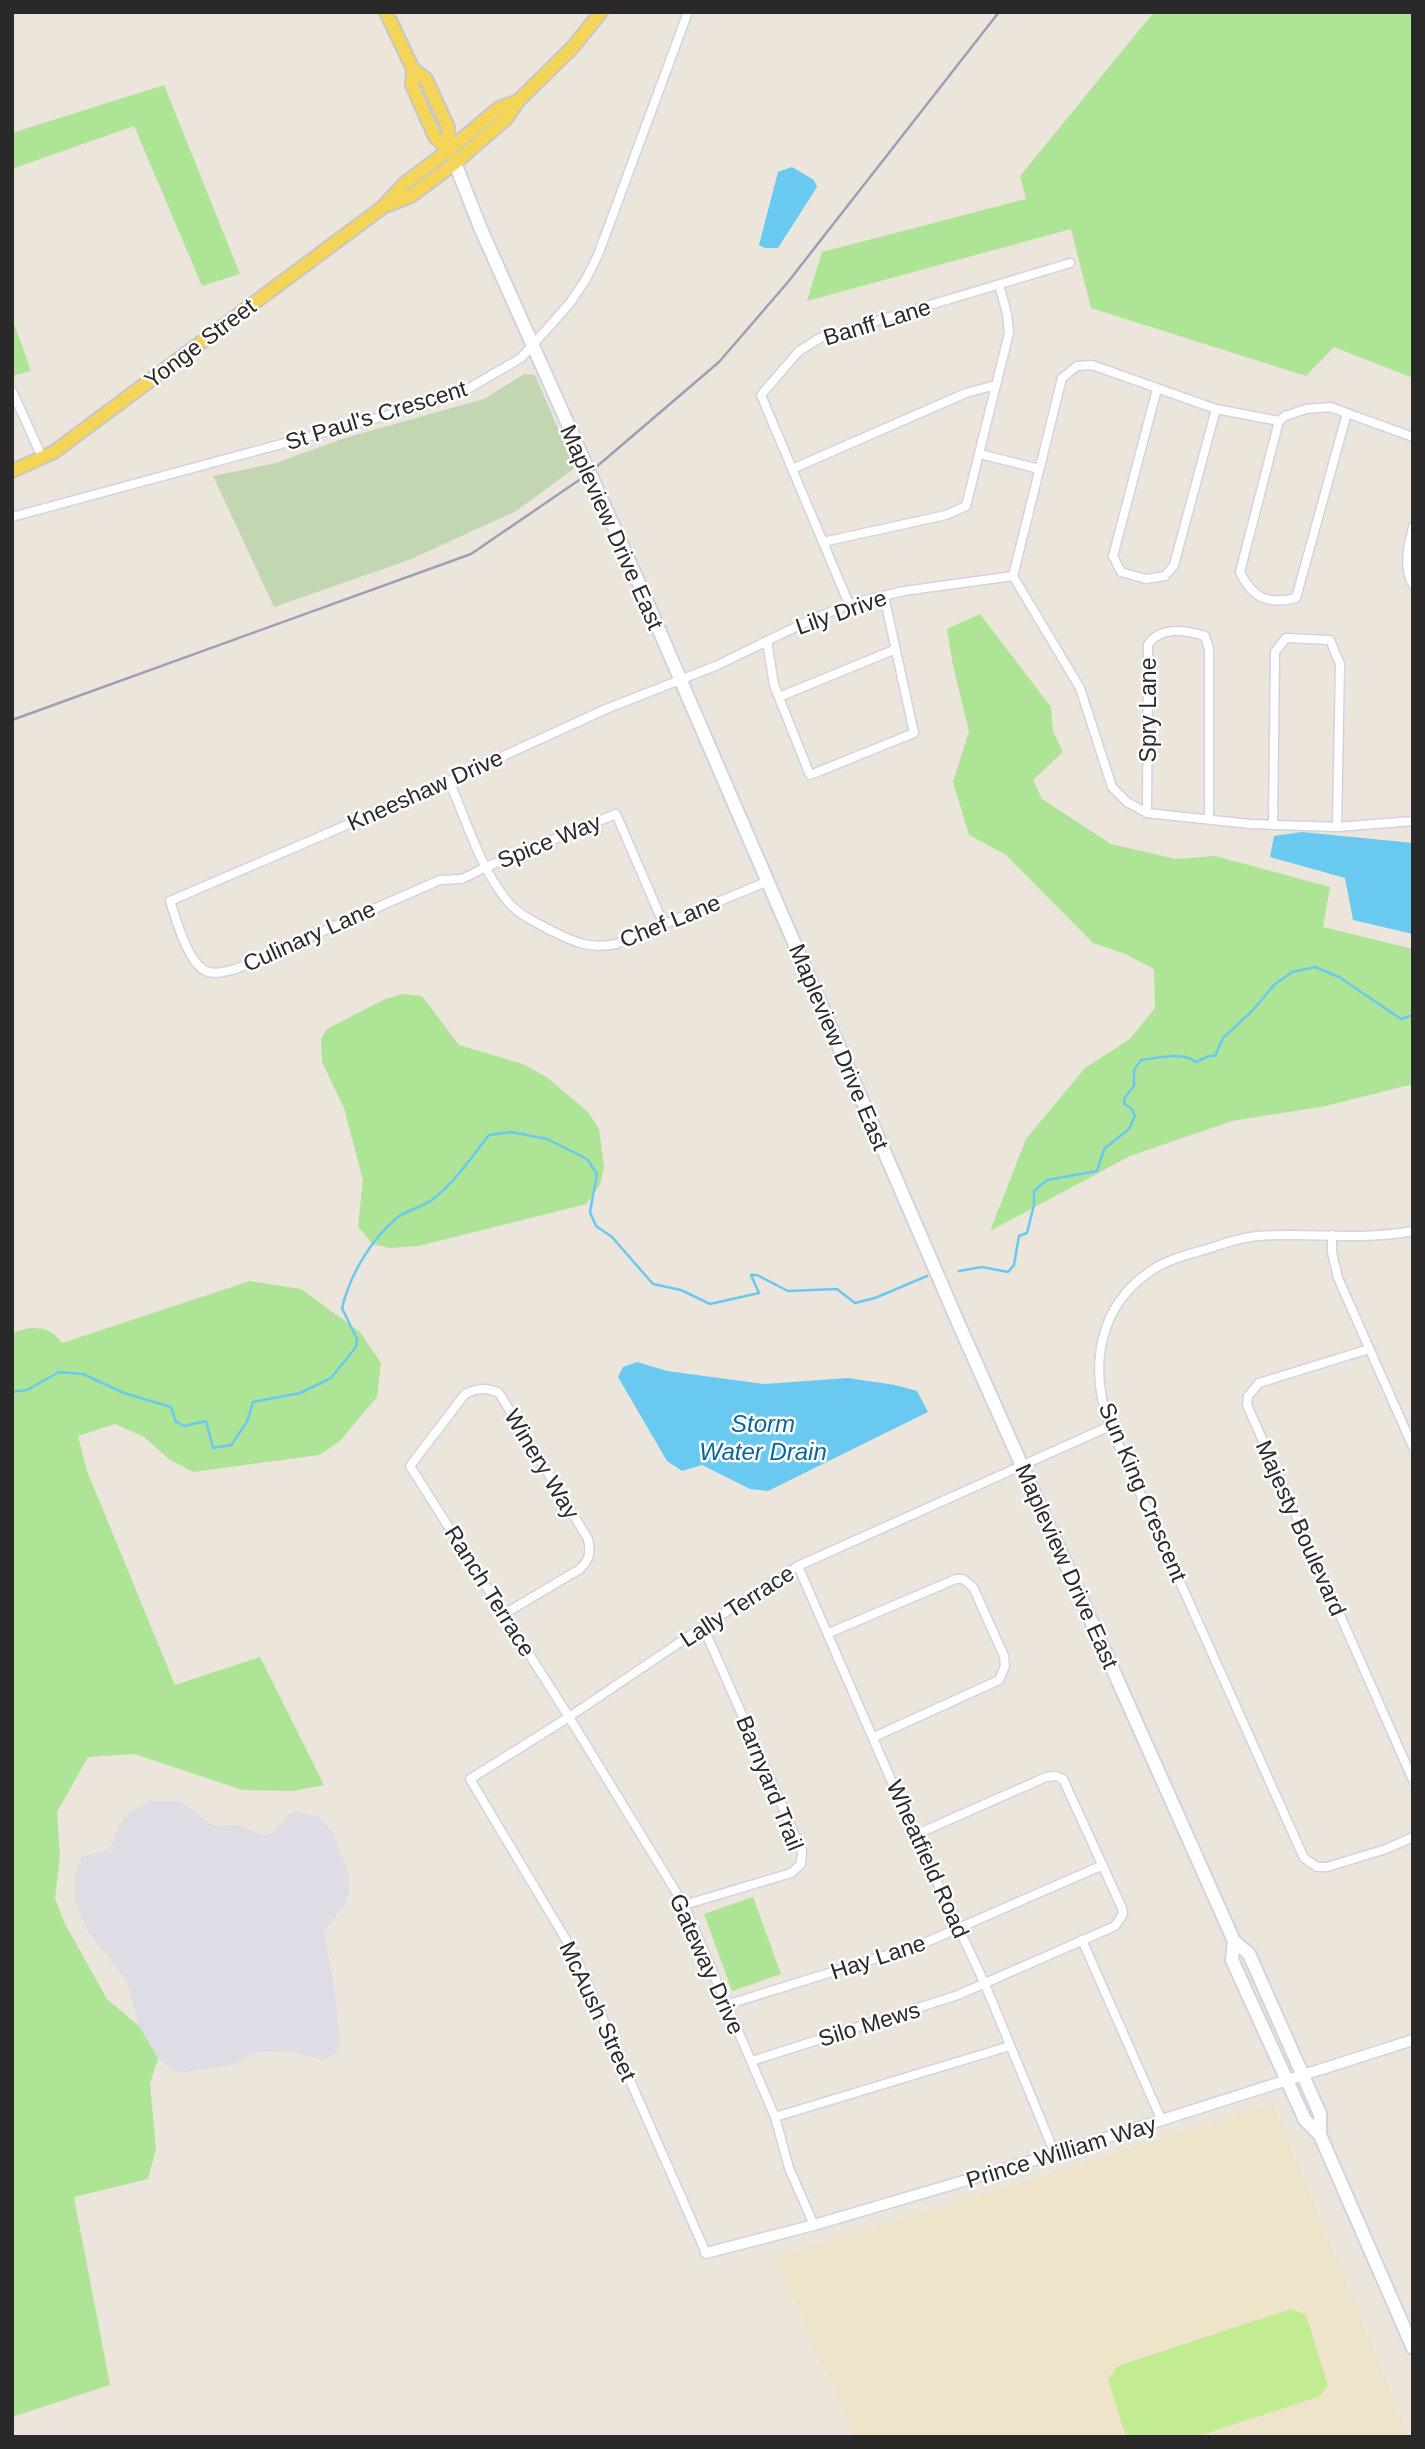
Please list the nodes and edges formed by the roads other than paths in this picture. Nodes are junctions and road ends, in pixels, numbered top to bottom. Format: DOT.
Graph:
graph roads {
  1 [pos="386,12"];
  2 [pos="601,12"];
  3 [pos="688,12"];
  4 [pos="518,101"];
  5 [pos="449,150"];
  6 [pos="455,163"];
  7 [pos="383,207"];
  8 [pos="1070,264"];
  9 [pos="999,285"];
  10 [pos="533,345"];
  11 [pos="996,385"];
  12 [pos="1157,388"];
  13 [pos="12,391"];
  14 [pos="1216,409"];
  15 [pos="1347,413"];
  16 [pos="1279,421"];
  17 [pos="1413,437"];
  18 [pos="980,454"];
  19 [pos="42,457"];
  20 [pos="792,469"];
  21 [pos="1039,469"];
  22 [pos="12,471"];
  23 [pos="12,517"];
  24 [pos="1413,527"];
  25 [pos="823,542"];
  26 [pos="1013,576"];
  27 [pos="1413,585"];
  28 [pos="884,596"];
  29 [pos="849,604"];
  30 [pos="767,641"];
  31 [pos="896,649"];
  32 [pos="679,679"];
  33 [pos="779,697"];
  34 [pos="449,780"];
  35 [pos="1147,813"];
  36 [pos="1209,819"];
  37 [pos="1413,821"];
  38 [pos="1273,824"];
  39 [pos="1337,827"];
  40 [pos="486,867"];
  41 [pos="766,881"];
  42 [pos="170,901"];
  43 [pos="664,925"];
  44 [pos="1413,1231"];
  45 [pos="1332,1235"];
  46 [pos="1369,1349"];
  47 [pos="1110,1426"];
  48 [pos="1413,1447"];
  49 [pos="1023,1464"];
  50 [pos="410,1466"];
  51 [pos="798,1566"];
  52 [pos="505,1614"];
  53 [pos="701,1628"];
  54 [pos="829,1633"];
  55 [pos="569,1717"];
  56 [pos="874,1737"];
  57 [pos="470,1779"];
  58 [pos="1413,1780"];
  59 [pos="915,1835"];
  60 [pos="1413,1838"];
  61 [pos="1103,1865"];
  62 [pos="684,1905"];
  63 [pos="959,1929"];
  64 [pos="1083,1940"];
  65 [pos="1234,1941"];
  66 [pos="984,1982"];
  67 [pos="726,2005"];
  68 [pos="1413,2040"];
  69 [pos="1010,2046"];
  70 [pos="752,2061"];
  71 [pos="1303,2075"];
  72 [pos="1287,2080"];
  73 [pos="775,2117"];
  74 [pos="1162,2121"];
  75 [pos="1320,2135"];
  76 [pos="1055,2154"];
  77 [pos="814,2225"];
  78 [pos="706,2253"];
  79 [pos="1413,2348"];
  1 -- 5 [label="main road, Mapleview Drive East"];
  2 -- 4 [label="main road, Yonge Street"];
  3 -- 10 [label="street, St Paul's Crescent"];
  4 -- 5 [label="main road, Yonge Street"];
  4 -- 6 [label="main road, Yonge Street"];
  5 -- 6 [label="main road, Mapleview Drive East"];
  5 -- 7 [label="main road, Yonge Street"];
  6 -- 7 [label="main road, Yonge Street"];
  6 -- 10 [label="main road, Mapleview Drive East"];
  7 -- 19 [label="main road, Yonge Street"];
  8 -- 9 [label="street, Banff Lane"];
  9 -- 11 [label="street"];
  9 -- 20 [label="street, Banff Lane"];
  10 -- 23 [label="street, St Paul's Crescent"];
  10 -- 32 [label="main road, Mapleview Drive East"];
  11 -- 18 [label="street"];
  11 -- 20 [label="street"];
  12 -- 14 [label="street"];
  12 -- 14 [label="street"];
  12 -- 21 [label="street"];
  13 -- 19 [label="street"];
  14 -- 16 [label="street"];
  15 -- 16 [label="street"];
  15 -- 16 [label="street"];
  15 -- 17 [label="street"];
  18 -- 21 [label="street"];
  18 -- 25 [label="street"];
  19 -- 22 [label="main road, Yonge Street"];
  20 -- 25 [label="street, Banff Lane"];
  21 -- 26 [label="street"];
  24 -- 27 [label="street"];
  25 -- 29 [label="street, Banff Lane"];
  26 -- 28 [label="street, Lily Drive"];
  26 -- 35 [label="street"];
  28 -- 29 [label="street, Lily Drive"];
  28 -- 31 [label="street"];
  29 -- 30 [label="street, Lily Drive"];
  30 -- 32 [label="street, Lily Drive"];
  30 -- 33 [label="street"];
  31 -- 33 [label="street"];
  31 -- 33 [label="street"];
  32 -- 34 [label="street, Kneeshaw Drive"];
  32 -- 41 [label="main road, Mapleview Drive East"];
  34 -- 40 [label="street, Chef Lane"];
  34 -- 42 [label="street, Kneeshaw Drive"];
  35 -- 36 [label="street"];
  35 -- 36 [label="street, Spry Lane"];
  36 -- 38 [label="street"];
  37 -- 39 [label="street"];
  38 -- 39 [label="street"];
  38 -- 39 [label="street"];
  40 -- 42 [label="street, Culinary Lane"];
  40 -- 43 [label="street, Chef Lane"];
  40 -- 43 [label="street, Spice Way"];
  41 -- 43 [label="street, Chef Lane"];
  41 -- 49 [label="main road, Mapleview Drive East"];
  44 -- 45 [label="street, Sun King Crescent"];
  45 -- 46 [label="street"];
  45 -- 47 [label="street, Sun King Crescent"];
  46 -- 48 [label="street"];
  46 -- 58 [label="street, Majesty Boulevard"];
  47 -- 49 [label="street, Lally Terrace"];
  47 -- 60 [label="street, Sun King Crescent"];
  49 -- 51 [label="street, Lally Terrace"];
  49 -- 65 [label="main road, Mapleview Drive East"];
  50 -- 52 [label="street, Ranch Terrace"];
  50 -- 52 [label="street, Winery Way"];
  51 -- 53 [label="street, Lally Terrace"];
  51 -- 54 [label="street, Wheatfield Road"];
  52 -- 55 [label="street, Ranch Terrace"];
  53 -- 55 [label="street, Lally Terrace"];
  53 -- 62 [label="street, Barnyard Trail"];
  54 -- 56 [label="street, Wheatfield Road"];
  54 -- 56 [label="street"];
  55 -- 57 [label="street, Lally Terrace"];
  55 -- 62 [label="street, Gateway Drive"];
  56 -- 59 [label="street, Wheatfield Road"];
  57 -- 78 [label="street, McAush Street"];
  59 -- 61 [label="street"];
  59 -- 63 [label="street, Wheatfield Road"];
  61 -- 63 [label="street, Hay Lane"];
  61 -- 64 [label="street, Silo Mews"];
  62 -- 67 [label="street, Gateway Drive"];
  63 -- 66 [label="street, Wheatfield Road"];
  63 -- 67 [label="street, Hay Lane"];
  64 -- 66 [label="street, Silo Mews"];
  64 -- 74 [label="street"];
  65 -- 71 [label="main road, Mapleview Drive East"];
  65 -- 72 [label="main road, Mapleview Drive East"];
  66 -- 69 [label="street, Wheatfield Road"];
  66 -- 70 [label="street, Silo Mews"];
  67 -- 70 [label="street, Gateway Drive"];
  68 -- 71 [label="street, Prince William Way"];
  69 -- 73 [label="street"];
  69 -- 76 [label="street, Wheatfield Road"];
  70 -- 73 [label="street, Gateway Drive"];
  71 -- 72 [label="street, Prince William Way"];
  71 -- 75 [label="main road, Mapleview Drive East"];
  72 -- 74 [label="street, Prince William Way"];
  72 -- 75 [label="main road, Mapleview Drive East"];
  73 -- 77 [label="street, Gateway Drive"];
  74 -- 76 [label="street, Prince William Way"];
  75 -- 79 [label="main road, Mapleview Drive East"];
  76 -- 77 [label="street, Prince William Way"];
  77 -- 78 [label="street, Prince William Way"];
}
